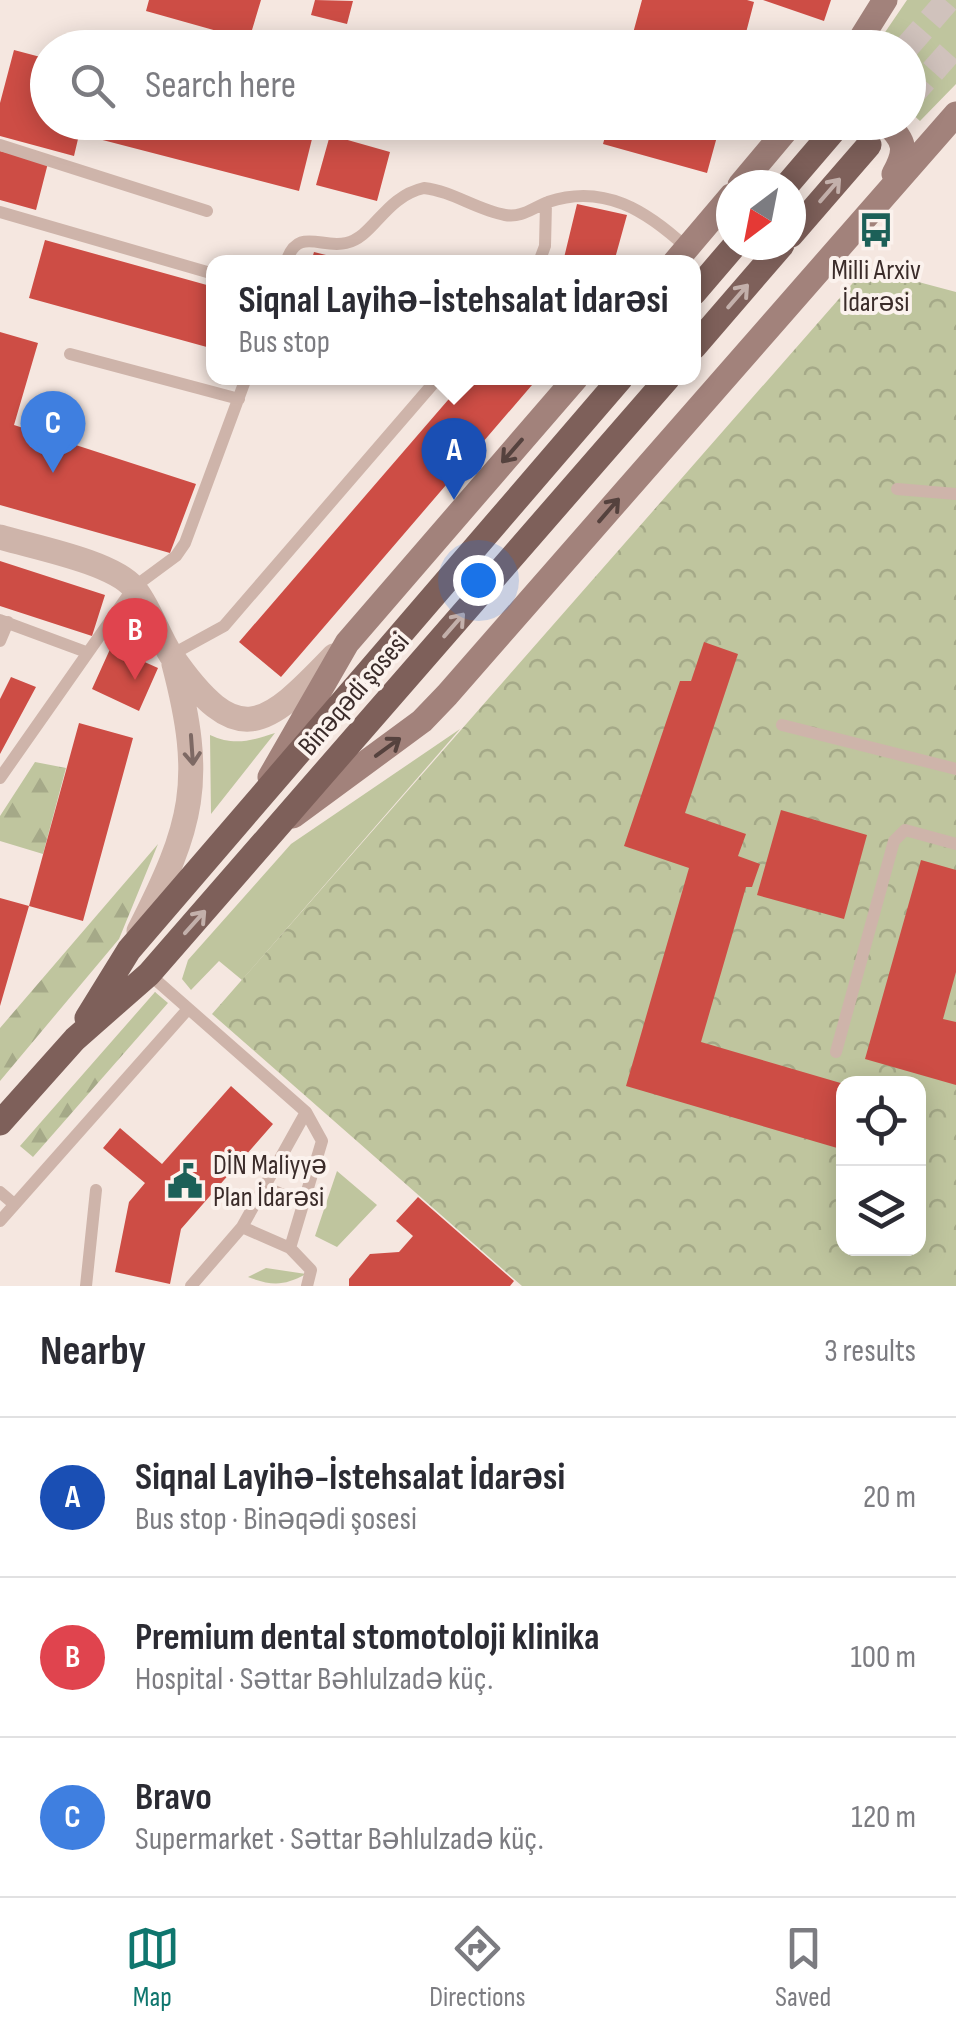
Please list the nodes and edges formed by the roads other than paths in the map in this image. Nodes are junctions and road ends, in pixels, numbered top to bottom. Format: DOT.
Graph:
graph roads {
  1 [pos="884,0"];
  2 [pos="865,30"];
  3 [pos="956,114"];
  4 [pos="778,140"];
  5 [pos="825,140"];
  6 [pos="902,140"];
  7 [pos="869,144"];
  8 [pos="0,145"];
  9 [pos="753,170"];
  10 [pos="800,170"];
  11 [pos="880,200"];
  12 [pos="546,203"];
  13 [pos="207,211"];
  14 [pos="0,212"];
  15 [pos="716,214"];
  16 [pos="806,218"];
  17 [pos="291,255"];
  18 [pos="542,255"];
  19 [pos="681,255"];
  20 [pos="722,260"];
  21 [pos="769,260"];
  22 [pos="206,272"];
  23 [pos="701,284"];
  24 [pos="701,339"];
  25 [pos="70,354"];
  26 [pos="243,385"];
  27 [pos="431,385"];
  28 [pos="570,385"];
  29 [pos="615,385"];
  30 [pos="662,385"];
  31 [pos="238,399"];
  32 [pos="897,489"];
  33 [pos="956,494"];
  34 [pos="0,536"];
  35 [pos="134,586"];
  36 [pos="4,621"];
  37 [pos="0,641"];
  38 [pos="347,643"];
  39 [pos="86,652"];
  40 [pos="172,655"];
  41 [pos="782,726"];
  42 [pos="956,768"];
  43 [pos="0,778"];
  44 [pos="256,800"];
  45 [pos="281,825"];
  46 [pos="956,844"];
  47 [pos="130,950"];
  48 [pos="149,974"];
  49 [pos="188,1009"];
  50 [pos="74,1038"];
  51 [pos="836,1052"];
  52 [pos="306,1112"];
  53 [pos="0,1122"];
  54 [pos="265,1188"];
  55 [pos="96,1190"];
  56 [pos="0,1192"];
  57 [pos="14,1204"];
  58 [pos="304,1204"];
  59 [pos="0,1220"];
  60 [pos="242,1227"];
  61 [pos="290,1248"];
  62 [pos="86,1286"];
  63 [pos="191,1286"];
  64 [pos="307,1286"];
  1 -- 2 [label="main road"];
  3 -- 11 [label="main road"];
  4 -- 9 [label="main road"];
  5 -- 10 [label="main road"];
  6 -- 11 [label="main road"];
  16 -- 7 [label="main road, one-way"];
  8 -- 13 [label="lane"];
  45 -- 11 [label="main road, one-way"];
  12 -- 17 [label="lane"];
  12 -- 18 [label="lane"];
  12 -- 19 [label="lane"];
  14 -- 22 [label="lane"];
  15 -- 19 [label="main road"];
  20 -- 23 [label="main road"];
  24 -- 21 [label="main road, one-way"];
  25 -- 31 [label="lane"];
  26 -- 31 [label="lane"];
  27 -- 40 [label="lane"];
  28 -- 38 [label="main road, one-way"];
  29 -- 44 [label="main road, Binəqədi şosesi"];
  45 -- 30 [label="main road, Binəqədi şosesi, one-way"];
  31 -- 35 [label="lane"];
  32 -- 33 [label="lane"];
  34 -- 35 [label="street"];
  35 -- 39 [label="lane"];
  35 -- 40 [label="street"];
  36 -- 37 [label="lane"];
  36 -- 39 [label="lane"];
  38 -- 40 [label="street"];
  38 -- 44 [label="main road"];
  39 -- 43 [label="lane"];
  40 -- 47 [label="street, one-way"];
  41 -- 42 [label="lane"];
  44 -- 47 [label="main road, Binəqədi şosesi"];
  48 -- 45 [label="main road, Binəqədi şosesi, one-way"];
  46 -- 51 [label="lane"];
  47 -- 50 [label="main road, Binəqədi şosesi"];
  48 -- 49 [label="lane"];
  48 -- 50 [label="main road, Binəqədi şosesi"];
  49 -- 52 [label="lane"];
  49 -- 57 [label="lane"];
  50 -- 53 [label="main road, Binəqədi şosesi"];
  52 -- 54 [label="lane"];
  52 -- 58 [label="lane"];
  54 -- 58 [label="lane"];
  54 -- 60 [label="lane"];
  55 -- 62 [label="lane"];
  56 -- 57 [label="lane"];
  57 -- 59 [label="lane"];
  58 -- 61 [label="lane"];
  60 -- 61 [label="lane"];
  60 -- 63 [label="lane"];
  61 -- 64 [label="lane"];
}
